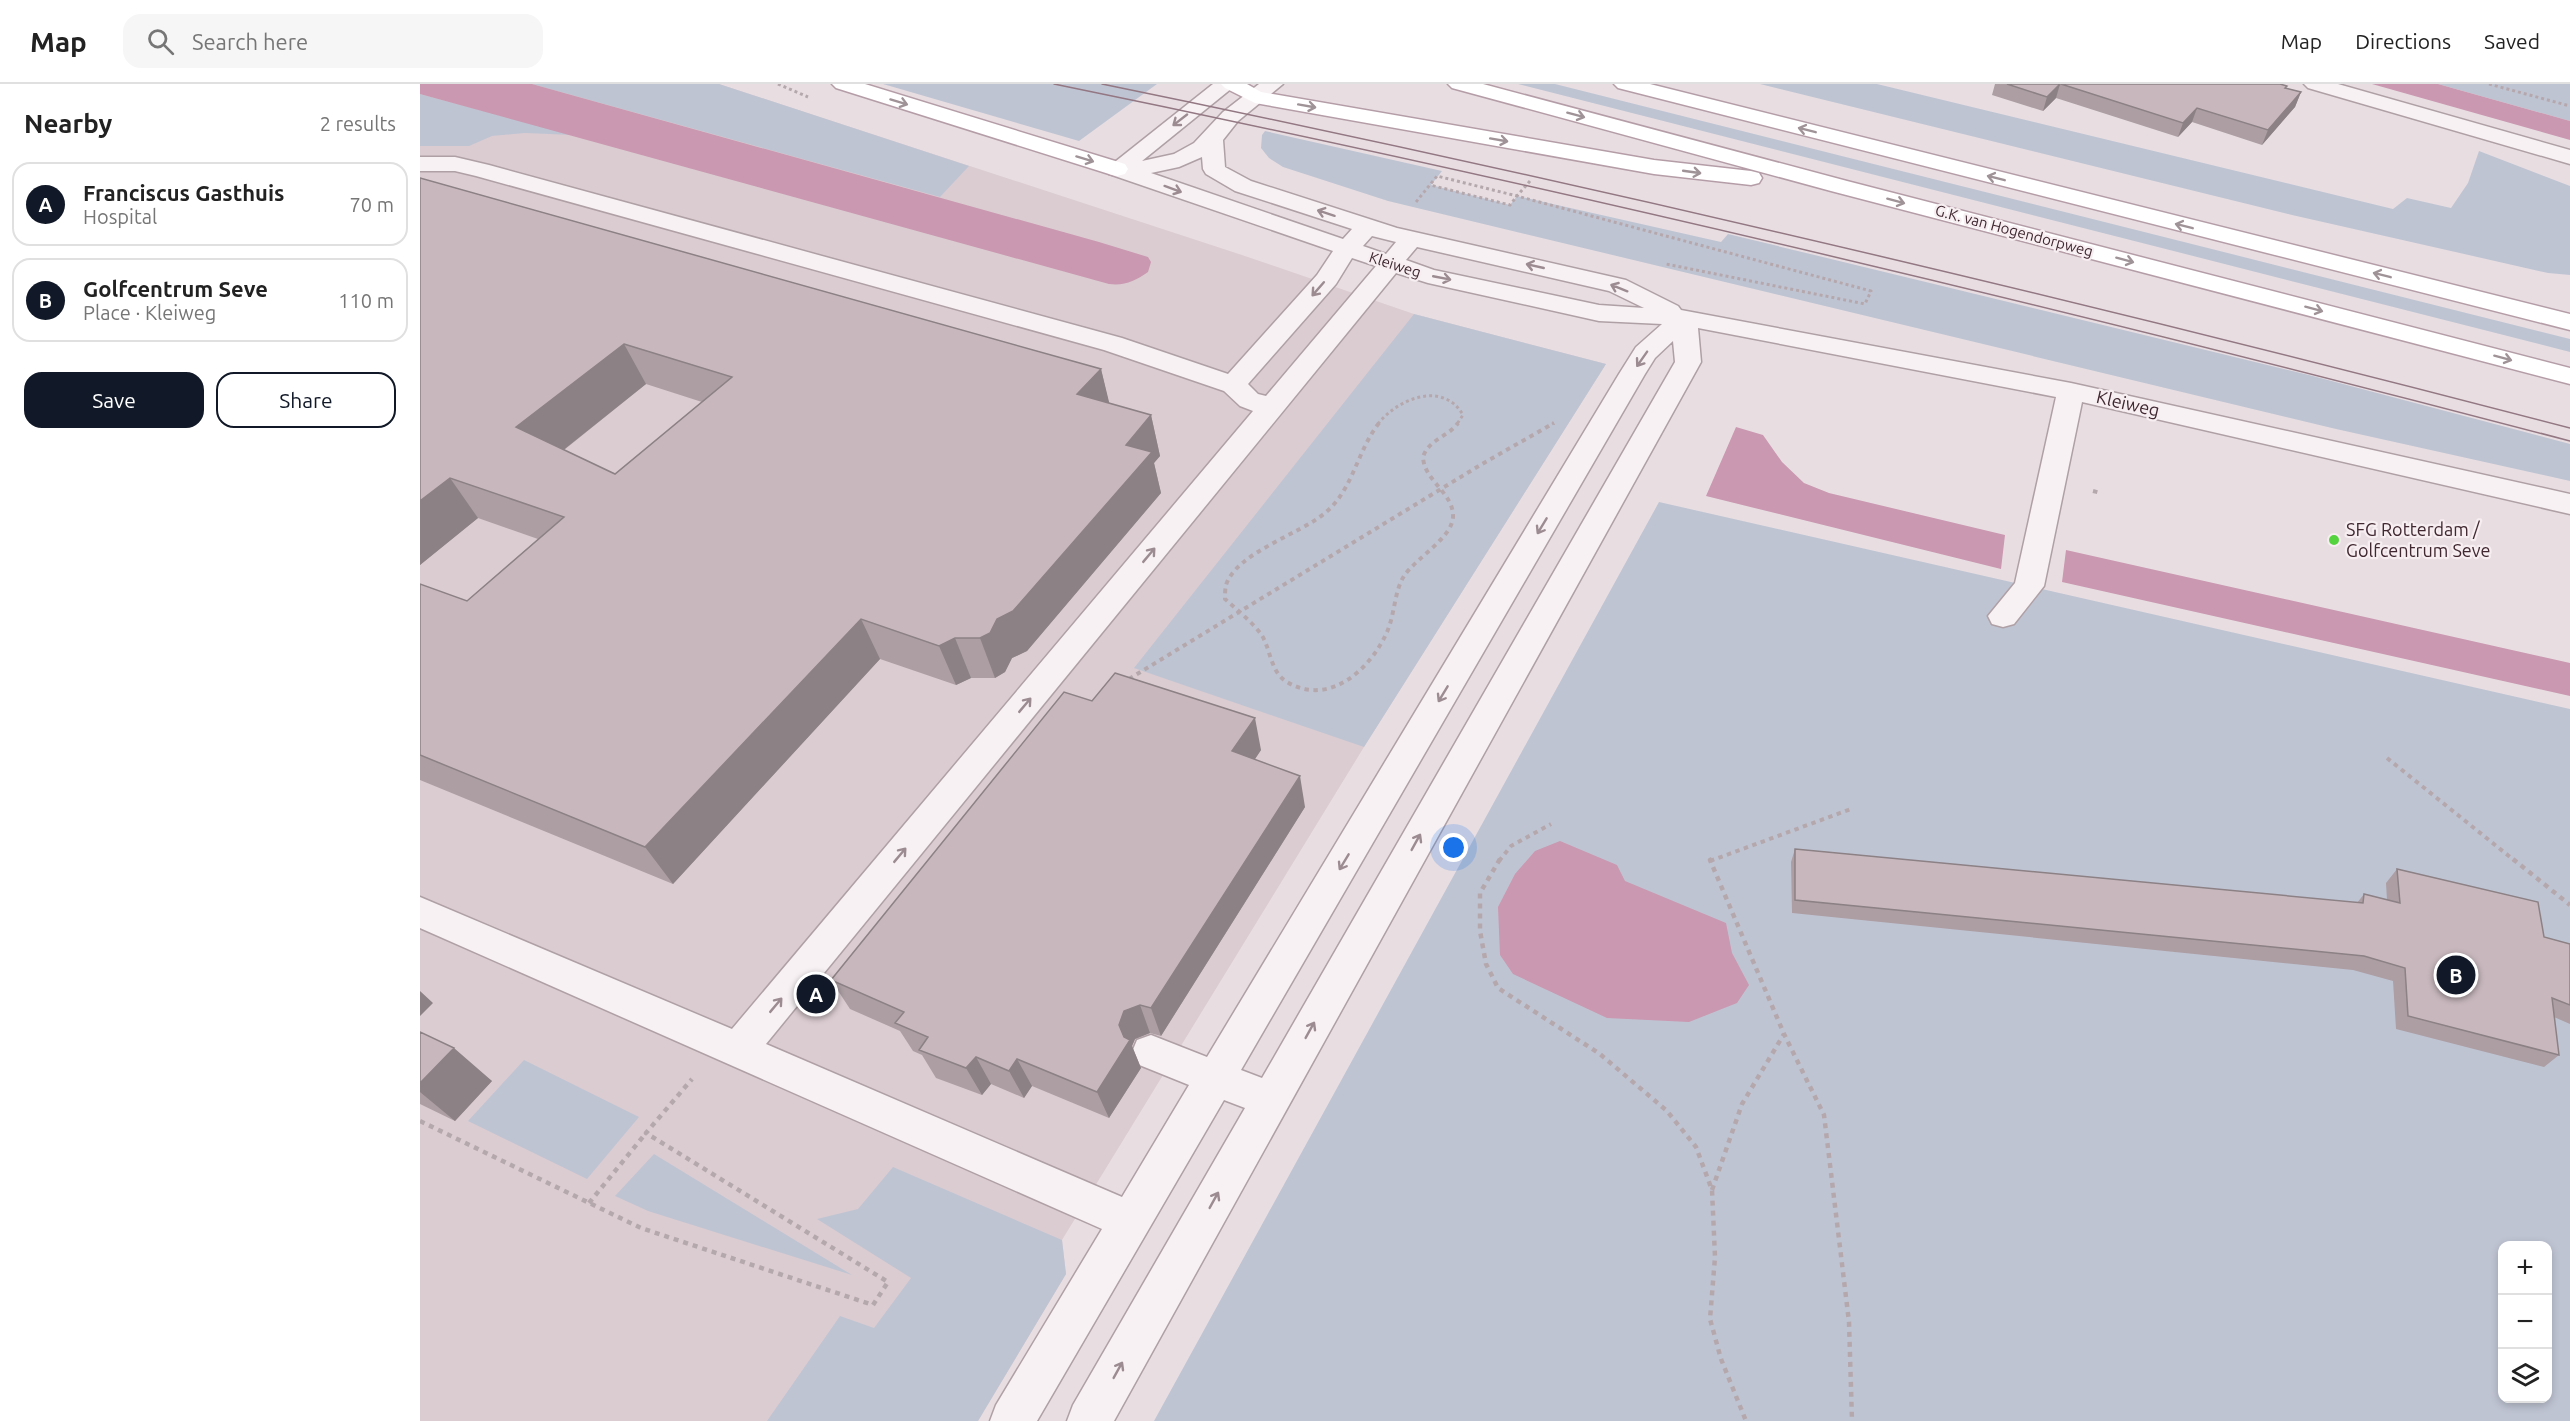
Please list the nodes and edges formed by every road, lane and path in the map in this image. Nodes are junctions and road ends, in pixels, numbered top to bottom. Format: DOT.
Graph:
graph roads {
  1 [pos="843,84"];
  2 [pos="1226,84"];
  3 [pos="1232,84"];
  4 [pos="1459,84"];
  5 [pos="1625,84"];
  6 [pos="2315,84"];
  7 [pos="2489,84"];
  8 [pos="1264,91"];
  9 [pos="2570,106"];
  10 [pos="2479,132"];
  11 [pos="1212,140"];
  12 [pos="2570,157"];
  13 [pos="420,164"];
  14 [pos="2570,165"];
  15 [pos="1118,169"];
  16 [pos="1536,176"];
  17 [pos="1430,185"];
  18 [pos="1839,186"];
  19 [pos="1517,196"];
  20 [pos="1411,224"];
  21 [pos="1368,227"];
  22 [pos="1346,249"];
  23 [pos="1390,263"];
  24 [pos="1660,263"];
  25 [pos="2439,289"];
  26 [pos="2570,314"];
  27 [pos="1684,318"];
  28 [pos="2570,322"];
  29 [pos="2570,376"];
  30 [pos="1233,385"];
  31 [pos="2071,391"];
  32 [pos="1272,408"];
  33 [pos="1560,420"];
  34 [pos="1440,489"];
  35 [pos="2570,504"];
  36 [pos="1239,612"];
  37 [pos="2003,616"];
  38 [pos="1124,682"];
  39 [pos="2387,758"];
  40 [pos="1851,809"];
  41 [pos="1551,824"];
  42 [pos="2570,905"];
  43 [pos="420,912"];
  44 [pos="1784,1034"];
  45 [pos="738,1050"];
  46 [pos="1151,1052"];
  47 [pos="1216,1078"];
  48 [pos="1270,1100"];
  49 [pos="646,1133"];
  50 [pos="1712,1190"];
  51 [pos="589,1203"];
  52 [pos="1131,1221"];
  53 [pos="1012,1421"];
  54 [pos="1089,1421"];
  55 [pos="1746,1421"];
  56 [pos="1852,1421"];
  1 -- 15 [label="main road, one-way"];
  2 -- 15 [label="street, one-way"];
  3 -- 8 [label="main road"];
  4 -- 18 [label="main road, G.K. van Hogendorpweg, one-way"];
  25 -- 5 [label="main road, one-way"];
  6 -- 10 [label="street"];
  7 -- 9 [label="path"];
  8 -- 11 [label="street"];
  8 -- 18 [label="main road, one-way"];
  10 -- 12 [label="street"];
  10 -- 14 [label="street"];
  11 -- 15 [label="street"];
  21 -- 11 [label="street, Kleiweg, one-way"];
  13 -- 30 [label="street"];
  15 -- 22 [label="street, Kleiweg, one-way"];
  16 -- 19 [label="path"];
  17 -- 19 [label="path"];
  17 -- 19 [label="path"];
  17 -- 20 [label="path"];
  18 -- 29 [label="main road, G.K. van Hogendorpweg, one-way"];
  19 -- 24 [label="path"];
  20 -- 21 [label="street, Kleiweg"];
  20 -- 23 [label="street"];
  27 -- 20 [label="street, Kleiweg, one-way"];
  21 -- 22 [label="street"];
  22 -- 23 [label="street, Kleiweg"];
  22 -- 30 [label="street, one-way"];
  23 -- 27 [label="street, Kleiweg, one-way"];
  23 -- 32 [label="street"];
  25 -- 26 [label="main road"];
  25 -- 28 [label="main road"];
  27 -- 31 [label="street, Kleiweg"];
  27 -- 47 [label="street, one-way"];
  48 -- 27 [label="street, one-way"];
  30 -- 32 [label="street"];
  31 -- 35 [label="street, Kleiweg"];
  31 -- 37 [label="street"];
  45 -- 32 [label="street, one-way"];
  33 -- 34 [label="path"];
  34 -- 36 [label="path"];
  34 -- 36 [label="path"];
  34 -- 36 [label="path"];
  36 -- 38 [label="path"];
  39 -- 42 [label="path"];
  40 -- 44 [label="path"];
  41 -- 50 [label="path"];
  43 -- 45 [label="street"];
  44 -- 50 [label="path"];
  44 -- 56 [label="path"];
  45 -- 52 [label="street"];
  46 -- 47 [label="street"];
  47 -- 48 [label="street"];
  47 -- 52 [label="street"];
  54 -- 48 [label="street, one-way"];
  49 -- 51 [label="path"];
  50 -- 55 [label="path"];
  52 -- 53 [label="street"];
}
